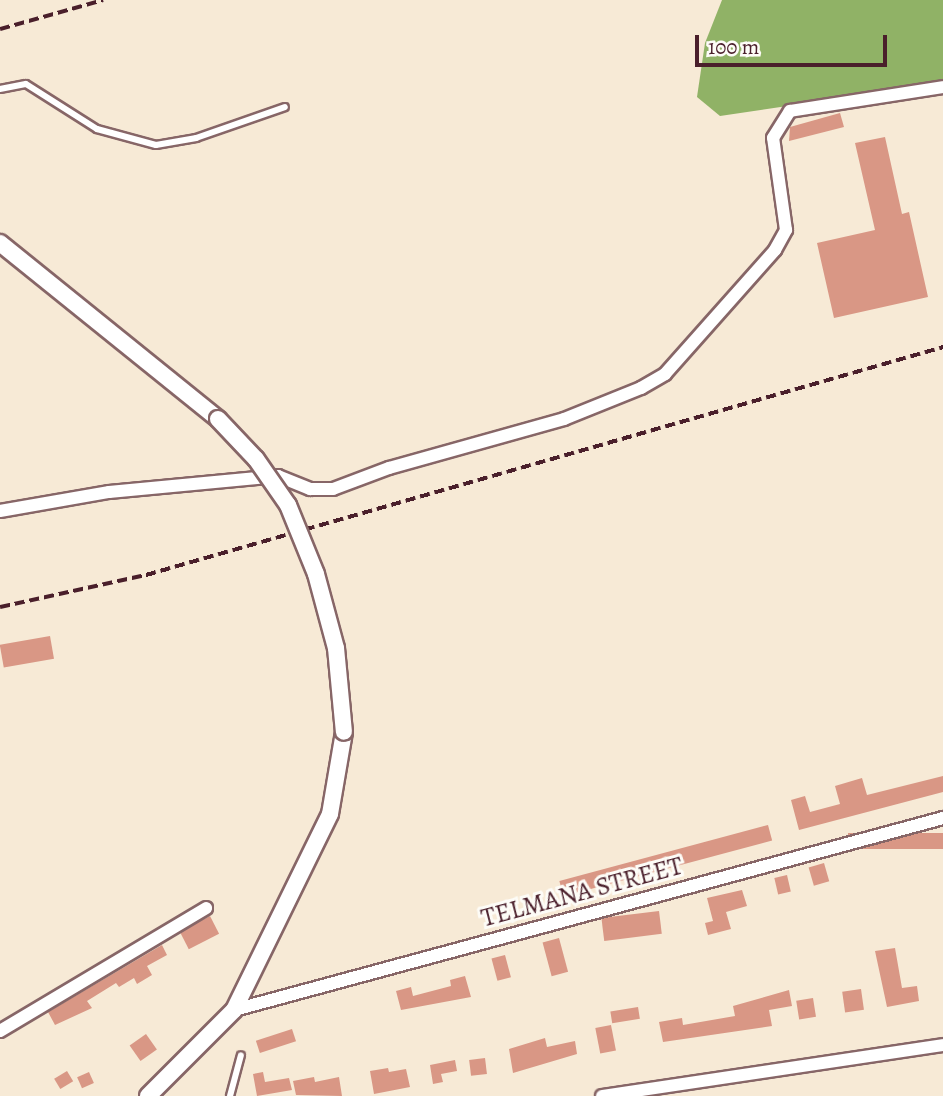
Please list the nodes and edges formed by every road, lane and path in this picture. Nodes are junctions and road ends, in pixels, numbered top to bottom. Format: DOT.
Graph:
graph roads {
  1 [pos="943,87"];
  2 [pos="0,89"];
  3 [pos="285,107"];
  4 [pos="0,243"];
  5 [pos="0,511"];
  6 [pos="943,818"];
  7 [pos="206,908"];
  8 [pos="234,1010"];
  9 [pos="0,1031"];
  10 [pos="943,1045"];
  11 [pos="241,1055"];
  12 [pos="148,1096"];
  13 [pos="230,1096"];
  14 [pos="602,1096"];
  1 -- 5 [label="street"];
  2 -- 3 [label="lane"];
  4 -- 8 [label="street, bridge"];
  6 -- 8 [label="street, TELMANA STREET"];
  7 -- 9 [label="street"];
  8 -- 12 [label="street"];
  10 -- 14 [label="street"];
  11 -- 13 [label="lane"];
}
